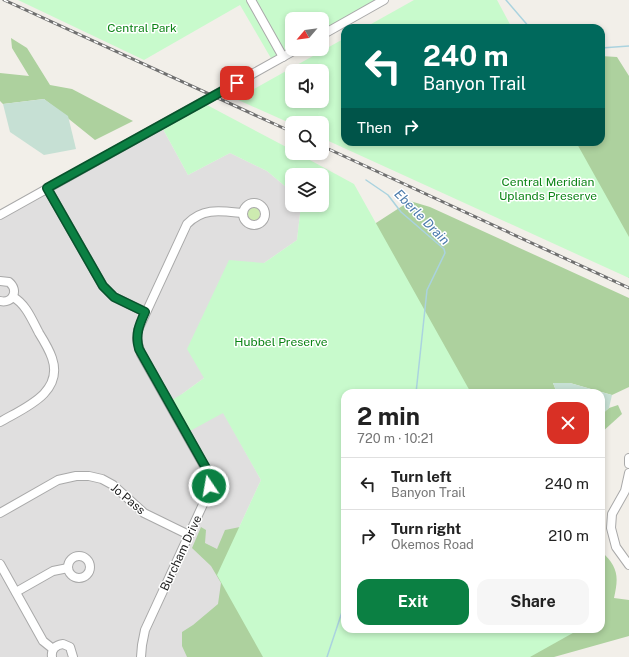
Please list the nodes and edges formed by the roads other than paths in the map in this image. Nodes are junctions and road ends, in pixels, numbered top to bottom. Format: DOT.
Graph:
graph roads {
  1 [pos="251,0"];
  2 [pos="384,0"];
  3 [pos="341,24"];
  4 [pos="341,24"];
  5 [pos="329,31"];
  6 [pos="283,57"];
  7 [pos="47,188"];
  8 [pos="242,213"];
  9 [pos="0,215"];
  10 [pos="0,281"];
  11 [pos="13,296"];
  12 [pos="0,301"];
  13 [pos="145,312"];
  14 [pos="0,422"];
  15 [pos="629,458"];
  16 [pos="629,464"];
  17 [pos="629,474"];
  18 [pos="0,513"];
  19 [pos="189,535"];
  20 [pos="0,564"];
  21 [pos="629,564"];
  22 [pos="68,568"];
  23 [pos="16,592"];
  24 [pos="52,653"];
  25 [pos="73,657"];
  26 [pos="141,657"];
  1 -- 6 [label="street"];
  2 -- 3 [label="street"];
  4 -- 5 [label="street"];
  6 -- 7 [label="street"];
  7 -- 9 [label="street"];
  7 -- 13 [label="street"];
  8 -- 13 [label="street, Burcham Drive"];
  10 -- 11 [label="street"];
  11 -- 12 [label="street"];
  11 -- 14 [label="street"];
  13 -- 19 [label="street, Burcham Drive"];
  15 -- 16 [label="street"];
  17 -- 21 [label="street"];
  18 -- 19 [label="street, Jo Pass"];
  19 -- 26 [label="street, Burcham Drive"];
  20 -- 23 [label="street"];
  22 -- 23 [label="street"];
  23 -- 24 [label="street"];
  24 -- 25 [label="street"];
}
